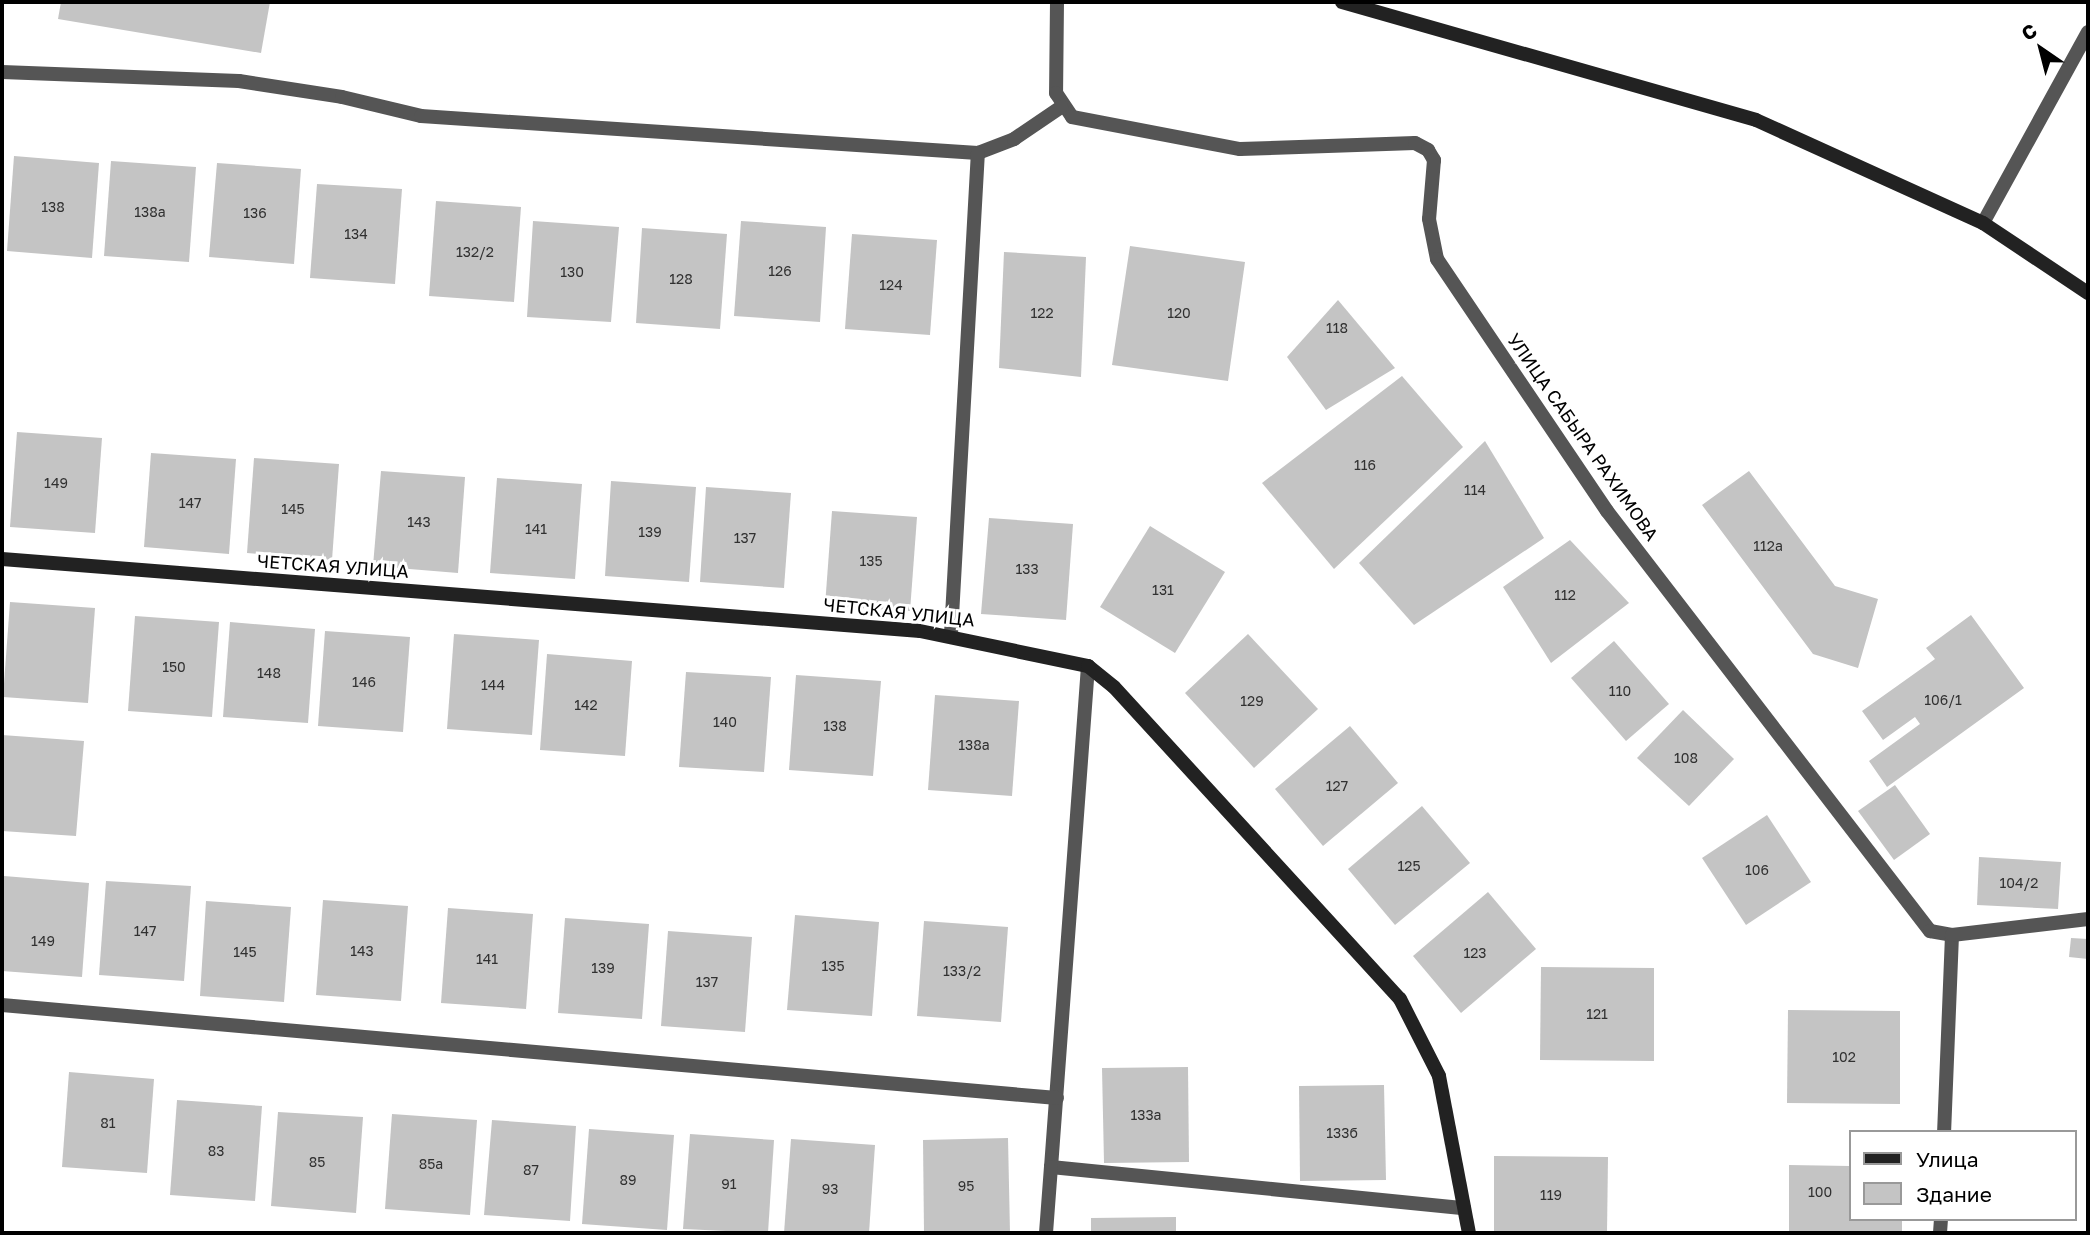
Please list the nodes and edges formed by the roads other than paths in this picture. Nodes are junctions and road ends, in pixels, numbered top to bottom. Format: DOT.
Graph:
graph roads {
  1 [pos="1058,2"];
  2 [pos="1342,2"];
  3 [pos="2088,32"];
  4 [pos="2,72"];
  5 [pos="1061,107"];
  6 [pos="978,153"];
  7 [pos="1983,223"];
  8 [pos="2085,288"];
  9 [pos="2,559"];
  10 [pos="951,634"];
  11 [pos="1088,666"];
  12 [pos="2088,919"];
  13 [pos="1952,936"];
  14 [pos="2,1005"];
  15 [pos="1057,1098"];
  16 [pos="1944,1130"];
  17 [pos="1051,1167"];
  18 [pos="1464,1208"];
  19 [pos="1045,1233"];
  20 [pos="1469,1233"];
  1 -- 5 [label="street"];
  2 -- 7 [label="street"];
  3 -- 7 [label="street"];
  4 -- 6 [label="street"];
  5 -- 6 [label="street"];
  5 -- 13 [label="street, УЛИЦА САБЫРА РАХИМОВА"];
  6 -- 10 [label="street"];
  7 -- 8 [label="street"];
  9 -- 10 [label="street, ЧЕТСКАЯ УЛИЦА"];
  10 -- 11 [label="street, ЧЕТСКАЯ УЛИЦА"];
  11 -- 15 [label="street"];
  11 -- 18 [label="street, ЧЕТСКАЯ УЛИЦА"];
  12 -- 13 [label="street"];
  13 -- 16 [label="street"];
  14 -- 15 [label="street"];
  15 -- 17 [label="street"];
  17 -- 18 [label="street"];
  17 -- 19 [label="street"];
  18 -- 20 [label="street, ЧЕТСКАЯ УЛИЦА"];
}
